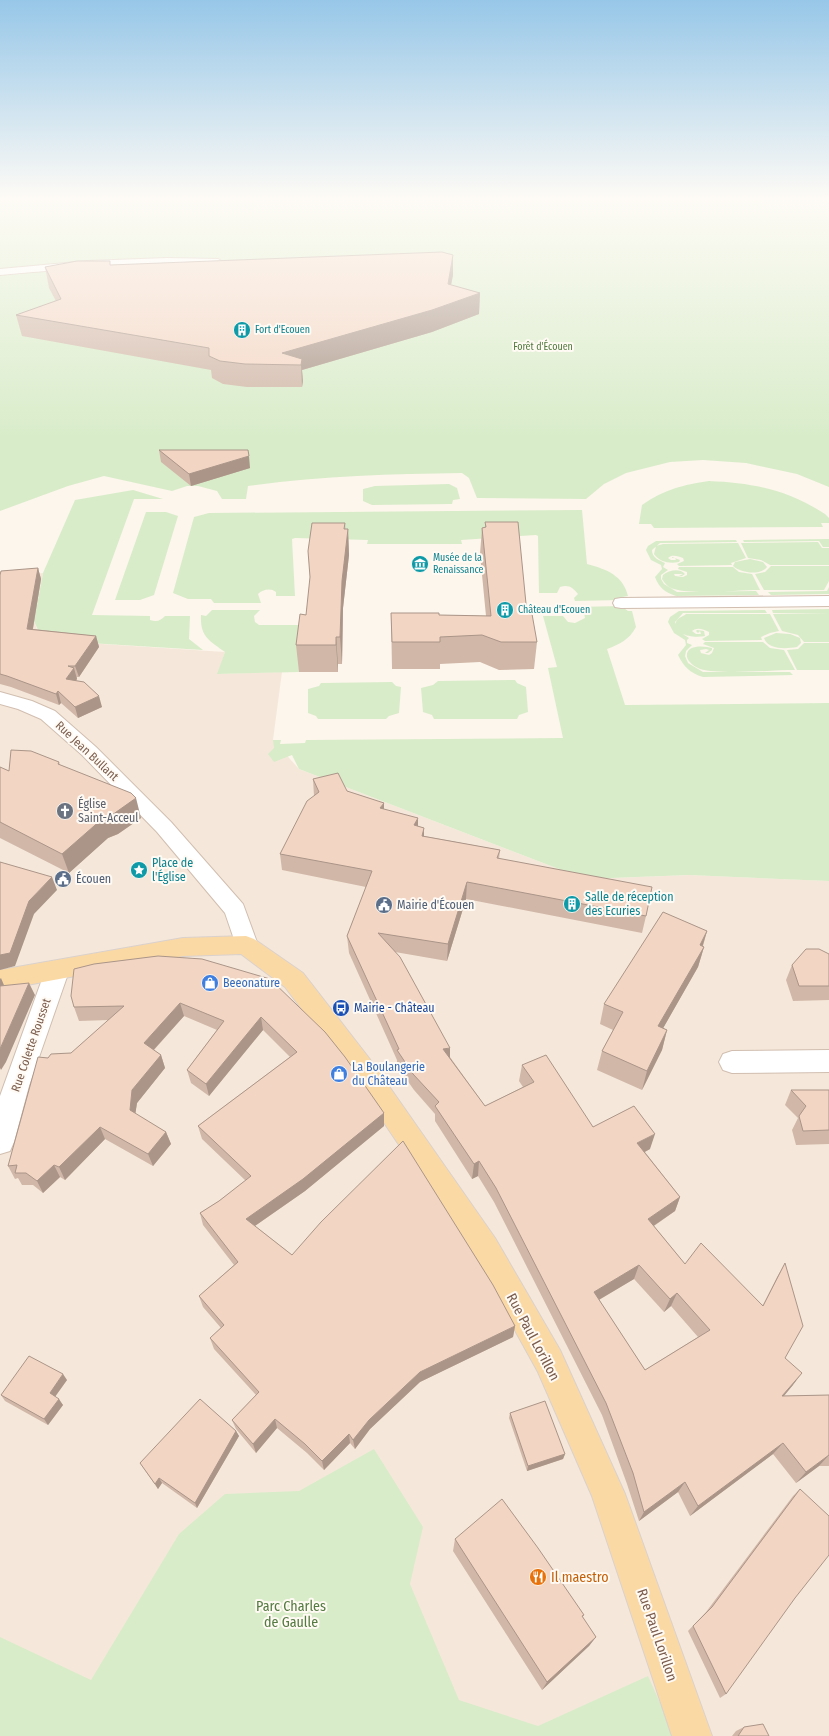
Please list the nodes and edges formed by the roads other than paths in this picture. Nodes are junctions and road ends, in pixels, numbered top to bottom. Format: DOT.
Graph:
graph roads {
  1 [pos="829,601"];
  2 [pos="621,603"];
  3 [pos="0,698"];
  4 [pos="246,945"];
  5 [pos="57,971"];
  6 [pos="0,980"];
  7 [pos="829,1061"];
  8 [pos="732,1062"];
  9 [pos="0,1142"];
  10 [pos="692,1736"];
  1 -- 2 [label="street"];
  3 -- 4 [label="street, Rue Jean Bullant"];
  4 -- 5 [label="main road"];
  4 -- 10 [label="main road, Rue Paul Lorillon"];
  5 -- 6 [label="main road"];
  5 -- 9 [label="street, Rue Colette Rousset"];
  7 -- 8 [label="street"];
}
